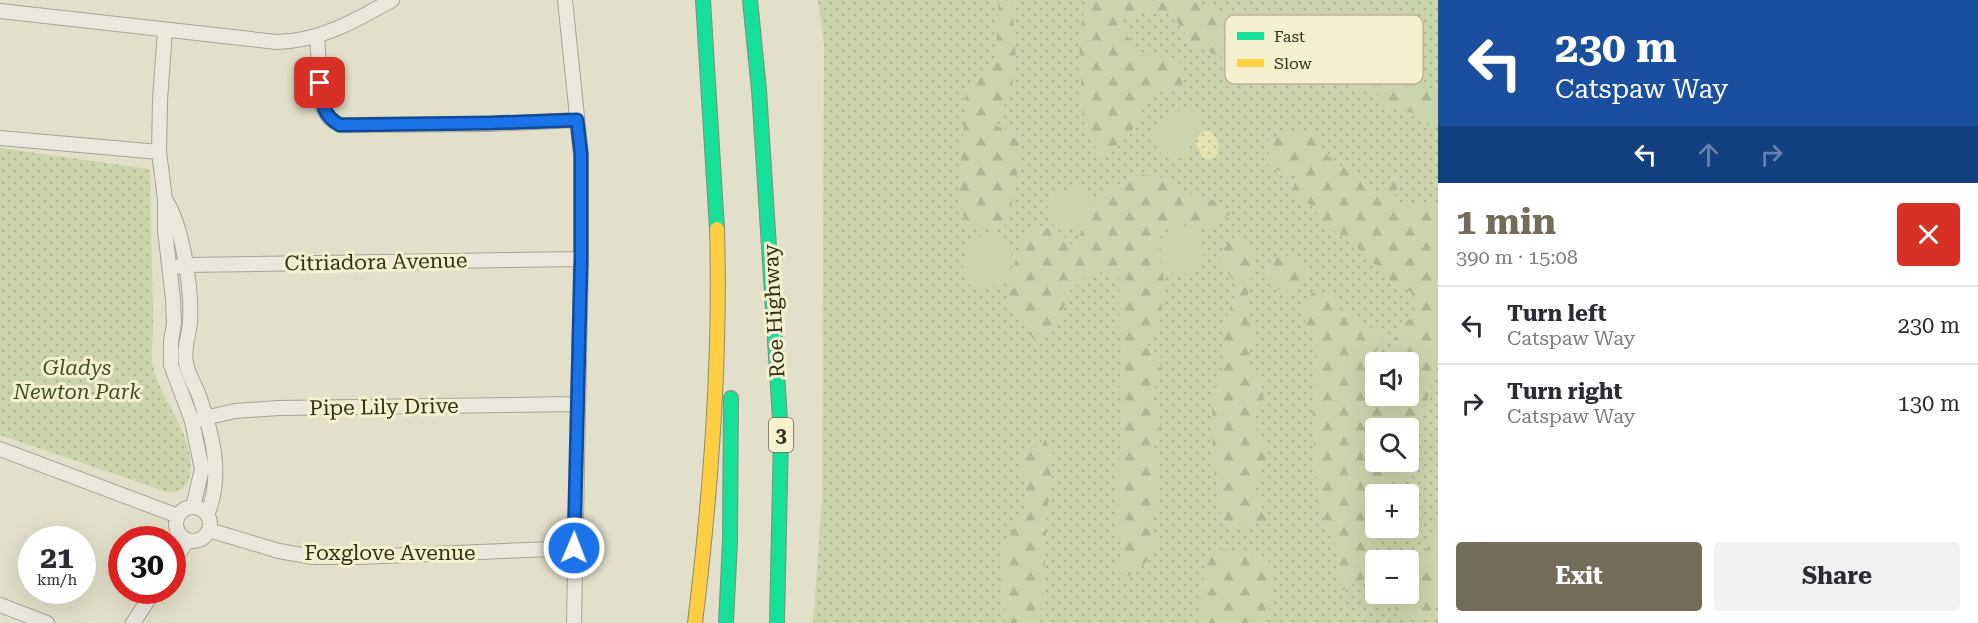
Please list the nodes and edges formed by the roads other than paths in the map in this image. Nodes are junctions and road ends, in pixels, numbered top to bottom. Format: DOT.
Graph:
graph roads {
  1 [pos="392,0"];
  2 [pos="565,0"];
  3 [pos="703,0"];
  4 [pos="709,0"];
  5 [pos="750,0"];
  6 [pos="0,11"];
  7 [pos="165,30"];
  8 [pos="316,37"];
  9 [pos="577,120"];
  10 [pos="0,138"];
  11 [pos="159,152"];
  12 [pos="165,199"];
  13 [pos="581,259"];
  14 [pos="186,265"];
  15 [pos="171,268"];
  16 [pos="731,348"];
  17 [pos="731,382"];
  18 [pos="577,404"];
  19 [pos="206,417"];
  20 [pos="192,421"];
  21 [pos="781,435"];
  22 [pos="0,449"];
  23 [pos="193,507"];
  24 [pos="207,514"];
  25 [pos="178,516"];
  26 [pos="208,530"];
  27 [pos="188,540"];
  28 [pos="186,543"];
  29 [pos="574,548"];
  30 [pos="146,604"];
  31 [pos="0,605"];
  32 [pos="47,623"];
  33 [pos="134,623"];
  34 [pos="574,623"];
  35 [pos="695,623"];
  36 [pos="726,623"];
  37 [pos="777,623"];
  38 [pos="787,623"];
  1 -- 8 [label="street"];
  2 -- 9 [label="street"];
  3 -- 35 [label="highway"];
  4 -- 16 [label="highway, Roe Highway"];
  5 -- 21 [label="highway, Roe Highway / 3"];
  6 -- 7 [label="street"];
  7 -- 8 [label="street"];
  7 -- 11 [label="street"];
  8 -- 9 [label="street"];
  9 -- 13 [label="street"];
  10 -- 11 [label="street"];
  11 -- 12 [label="street"];
  12 -- 14 [label="street"];
  12 -- 15 [label="street"];
  13 -- 14 [label="street, Citriadora Avenue"];
  13 -- 18 [label="street"];
  14 -- 15 [label="street, Citriadora Avenue"];
  14 -- 19 [label="street"];
  15 -- 20 [label="street"];
  17 -- 36 [label="highway"];
  18 -- 19 [label="street, Pipe Lily Drive"];
  18 -- 29 [label="street"];
  19 -- 20 [label="street, Pipe Lily Drive"];
  19 -- 24 [label="street"];
  20 -- 23 [label="street"];
  21 -- 37 [label="highway, Roe Highway / 3"];
  21 -- 38 [label="highway"];
  22 -- 25 [label="street"];
  23 -- 24 [label="street"];
  23 -- 25 [label="street"];
  24 -- 26 [label="street"];
  25 -- 27 [label="street"];
  26 -- 27 [label="street"];
  26 -- 29 [label="street, Foxglove Avenue"];
  27 -- 28 [label="street"];
  29 -- 34 [label="street"];
  30 -- 33 [label="street"];
  31 -- 32 [label="street"];
}
